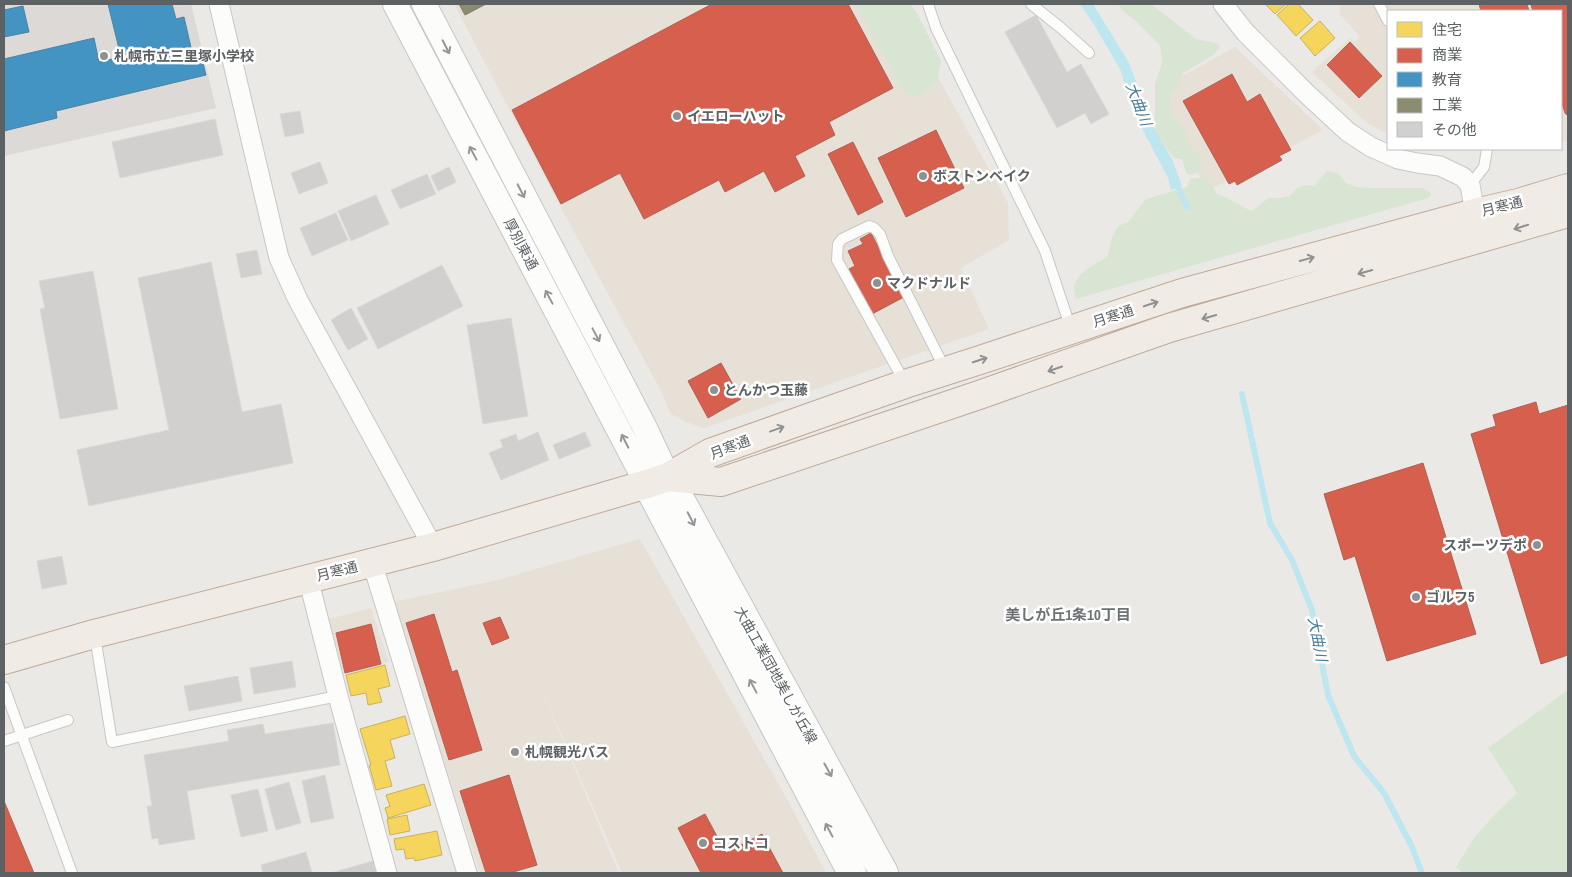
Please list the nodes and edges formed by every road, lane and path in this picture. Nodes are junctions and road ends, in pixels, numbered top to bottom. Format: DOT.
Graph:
graph roads {
  1 [pos="219,4"];
  2 [pos="395,4"];
  3 [pos="424,4"];
  4 [pos="928,4"];
  5 [pos="1031,4"];
  6 [pos="1223,4"];
  7 [pos="1378,4"];
  8 [pos="1387,19"];
  9 [pos="1089,53"];
  10 [pos="1487,150"];
  11 [pos="1470,184"];
  12 [pos="1568,188"];
  13 [pos="1475,213"];
  14 [pos="1568,213"];
  15 [pos="1485,238"];
  16 [pos="1071,330"];
  17 [pos="946,371"];
  18 [pos="906,384"];
  19 [pos="658,480"];
  20 [pos="433,547"];
  21 [pos="372,562"];
  22 [pos="308,578"];
  23 [pos="94,634"];
  24 [pos="4,660"];
  25 [pos="4,688"];
  26 [pos="338,696"];
  27 [pos="68,720"];
  28 [pos="21,734"];
  29 [pos="4,741"];
  30 [pos="72,873"];
  31 [pos="387,873"];
  32 [pos="467,873"];
  33 [pos="852,873"];
  34 [pos="884,873"];
  1 -- 20 [label="street"];
  19 -- 2 [label="street, 厚別東通, one-way"];
  3 -- 19 [label="street, 厚別東通, one-way"];
  4 -- 16 [label="lane"];
  5 -- 9 [label="lane"];
  6 -- 11 [label="street"];
  7 -- 8 [label="lane"];
  10 -- 11 [label="lane"];
  11 -- 13 [label="street"];
  12 -- 13 [label="highway, 月寒通"];
  13 -- 15 [label="street"];
  16 -- 13 [label="highway, 月寒通, one-way"];
  14 -- 15 [label="highway, 月寒通, one-way"];
  15 -- 19 [label="highway, 月寒通, one-way"];
  17 -- 16 [label="highway, 月寒通, one-way"];
  17 -- 18 [label="highway, 月寒通"];
  17 -- 18 [label="lane"];
  19 -- 18 [label="highway, 月寒通, one-way"];
  19 -- 20 [label="highway, 月寒通"];
  33 -- 19 [label="main road, 大曲工業団地美しが丘線, one-way"];
  19 -- 34 [label="main road, 大曲工業団地美しが丘線, one-way"];
  20 -- 21 [label="highway, 月寒通"];
  21 -- 22 [label="highway, 月寒通"];
  21 -- 32 [label="street"];
  22 -- 23 [label="highway, 月寒通"];
  22 -- 26 [label="street"];
  23 -- 24 [label="highway, 月寒通"];
  23 -- 26 [label="lane"];
  25 -- 28 [label="lane"];
  26 -- 31 [label="street"];
  27 -- 28 [label="lane"];
  28 -- 29 [label="lane"];
  28 -- 30 [label="lane"];
}
